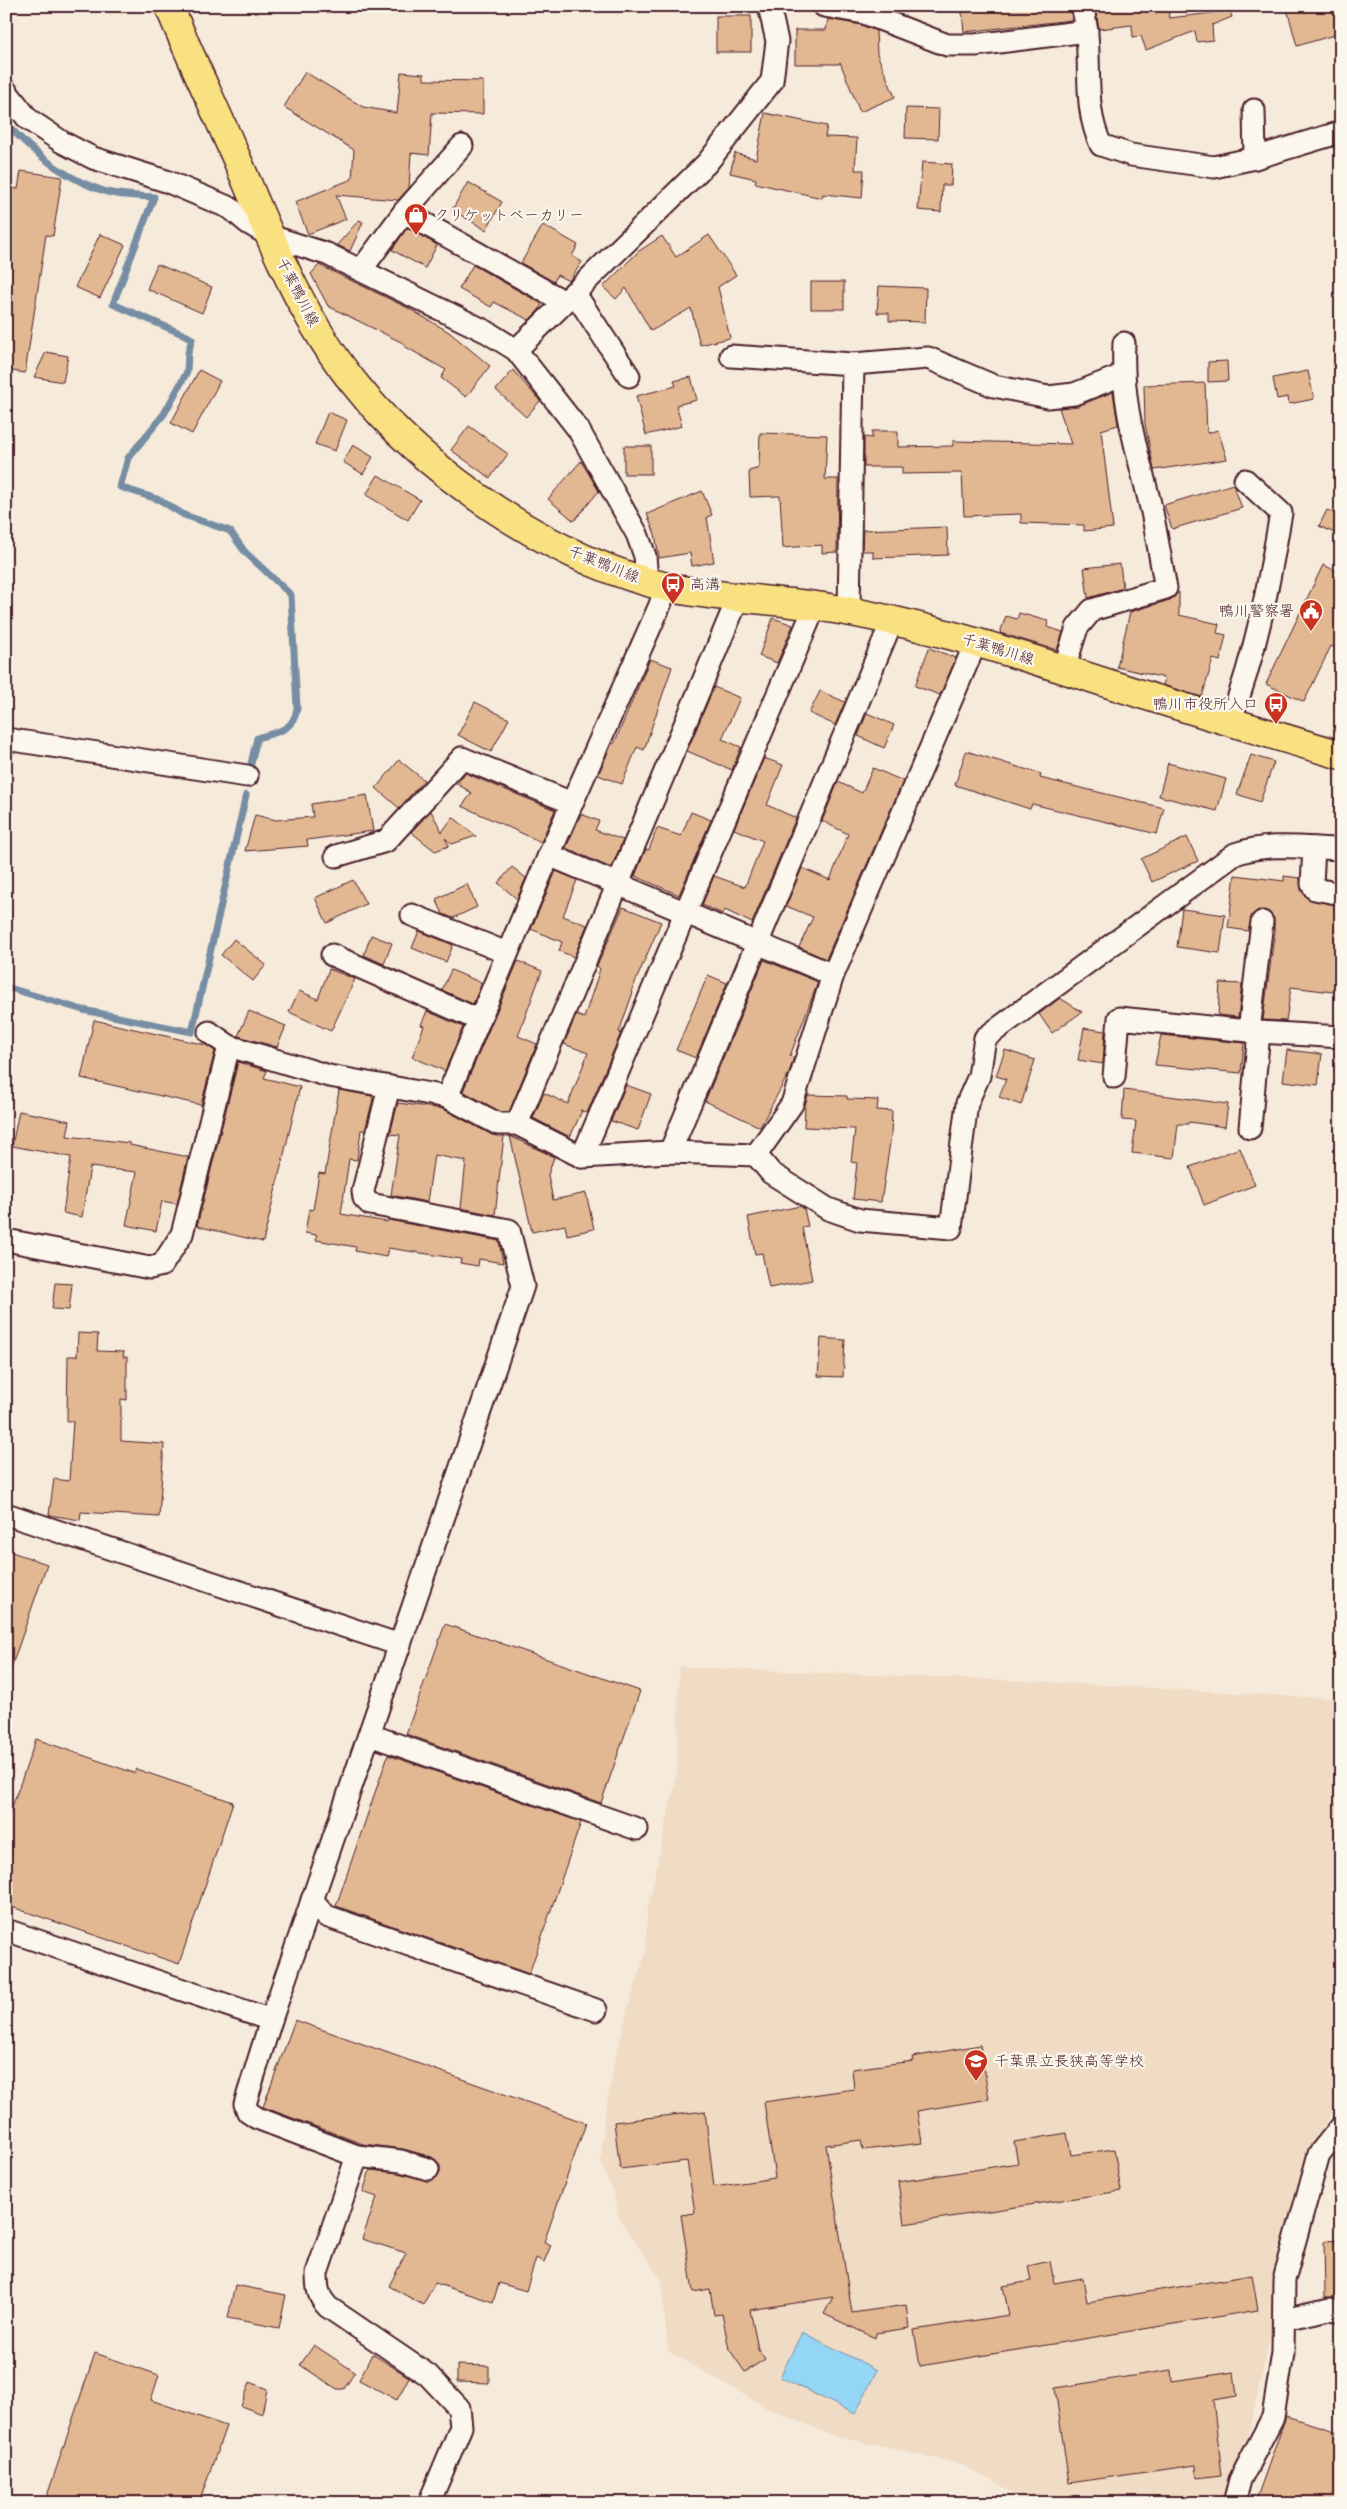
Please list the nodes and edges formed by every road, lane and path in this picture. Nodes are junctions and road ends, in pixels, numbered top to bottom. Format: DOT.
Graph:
graph roads {
  1 [pos="168,6"];
  2 [pos="769,6"];
  3 [pos="824,6"];
  4 [pos="1082,6"];
  5 [pos="1088,31"];
  6 [pos="6,91"];
  7 [pos="1254,110"];
  8 [pos="1341,132"];
  9 [pos="462,146"];
  10 [pos="1255,158"];
  11 [pos="404,212"];
  12 [pos="270,236"];
  13 [pos="361,270"];
  14 [pos="569,297"];
  15 [pos="1124,343"];
  16 [pos="516,350"];
  17 [pos="731,356"];
  18 [pos="853,364"];
  19 [pos="1122,375"];
  20 [pos="629,376"];
  21 [pos="1245,480"];
  22 [pos="654,583"];
  23 [pos="738,598"];
  24 [pos="815,606"];
  25 [pos="849,612"];
  26 [pos="892,621"];
  27 [pos="976,642"];
  28 [pos="1064,669"];
  29 [pos="1230,721"];
  30 [pos="6,739"];
  31 [pos="1341,755"];
  32 [pos="247,776"];
  33 [pos="572,803"];
  34 [pos="1314,848"];
  35 [pos="1341,849"];
  36 [pos="549,855"];
  37 [pos="336,856"];
  38 [pos="618,884"];
  39 [pos="1341,894"];
  40 [pos="685,914"];
  41 [pos="412,915"];
  42 [pos="1262,922"];
  43 [pos="757,943"];
  44 [pos="507,952"];
  45 [pos="332,955"];
  46 [pos="833,975"];
  47 [pos="479,1020"];
  48 [pos="1254,1031"];
  49 [pos="209,1032"];
  50 [pos="1341,1037"];
  51 [pos="229,1046"];
  52 [pos="1114,1077"];
  53 [pos="389,1087"];
  54 [pos="447,1097"];
  55 [pos="517,1124"];
  56 [pos="1250,1128"];
  57 [pos="670,1152"];
  58 [pos="756,1155"];
  59 [pos="582,1157"];
  60 [pos="6,1240"];
  61 [pos="6,1514"];
  62 [pos="400,1644"];
  63 [pos="370,1735"];
  64 [pos="637,1829"];
  65 [pos="312,1900"];
  66 [pos="6,1930"];
  67 [pos="596,2010"];
  68 [pos="271,2020"];
  69 [pos="1341,2127"];
  70 [pos="356,2156"];
  71 [pos="428,2169"];
  72 [pos="1341,2311"];
  73 [pos="1284,2319"];
  74 [pos="429,2503"];
  75 [pos="1234,2503"];
  1 -- 12 [label="main road, 千葉鴨川線"];
  2 -- 14 [label="street"];
  3 -- 5 [label="street"];
  4 -- 5 [label="street"];
  5 -- 10 [label="street"];
  6 -- 12 [label="street"];
  7 -- 10 [label="street"];
  8 -- 10 [label="street"];
  9 -- 11 [label="street"];
  11 -- 13 [label="street"];
  11 -- 14 [label="street"];
  12 -- 13 [label="street"];
  12 -- 22 [label="main road, 千葉鴨川線"];
  13 -- 16 [label="street"];
  14 -- 16 [label="street"];
  14 -- 20 [label="street"];
  15 -- 19 [label="street"];
  16 -- 22 [label="street"];
  17 -- 18 [label="street"];
  18 -- 19 [label="street"];
  18 -- 25 [label="street"];
  19 -- 28 [label="street"];
  21 -- 29 [label="street"];
  22 -- 23 [label="main road, 千葉鴨川線"];
  22 -- 33 [label="street"];
  23 -- 24 [label="main road, 千葉鴨川線"];
  23 -- 38 [label="street"];
  24 -- 25 [label="main road, 千葉鴨川線"];
  24 -- 40 [label="street"];
  25 -- 26 [label="main road, 千葉鴨川線"];
  26 -- 27 [label="main road, 千葉鴨川線"];
  26 -- 43 [label="street"];
  27 -- 28 [label="main road, 千葉鴨川線"];
  27 -- 46 [label="street"];
  28 -- 29 [label="main road, 千葉鴨川線"];
  29 -- 31 [label="main road, 千葉鴨川線"];
  30 -- 32 [label="street"];
  33 -- 36 [label="street"];
  33 -- 37 [label="street"];
  34 -- 35 [label="street"];
  34 -- 39 [label="street"];
  34 -- 58 [label="street"];
  36 -- 38 [label="street"];
  36 -- 44 [label="street"];
  38 -- 40 [label="street"];
  38 -- 55 [label="street"];
  40 -- 43 [label="street"];
  40 -- 59 [label="street"];
  41 -- 44 [label="street"];
  42 -- 48 [label="street"];
  43 -- 46 [label="street"];
  43 -- 57 [label="street"];
  44 -- 47 [label="street"];
  45 -- 47 [label="street"];
  46 -- 58 [label="street"];
  47 -- 54 [label="street"];
  48 -- 50 [label="street"];
  48 -- 52 [label="street"];
  48 -- 56 [label="street"];
  49 -- 51 [label="street"];
  51 -- 53 [label="street"];
  51 -- 60 [label="street"];
  53 -- 54 [label="street"];
  53 -- 62 [label="street"];
  54 -- 55 [label="street"];
  55 -- 59 [label="street"];
  57 -- 58 [label="street"];
  57 -- 59 [label="street"];
  61 -- 62 [label="street"];
  62 -- 63 [label="street"];
  63 -- 64 [label="street"];
  63 -- 65 [label="street"];
  65 -- 67 [label="street"];
  65 -- 68 [label="street"];
  66 -- 68 [label="street"];
  68 -- 70 [label="street"];
  69 -- 73 [label="street"];
  70 -- 71 [label="street"];
  70 -- 74 [label="street"];
  72 -- 73 [label="street"];
  73 -- 75 [label="street"];
}
